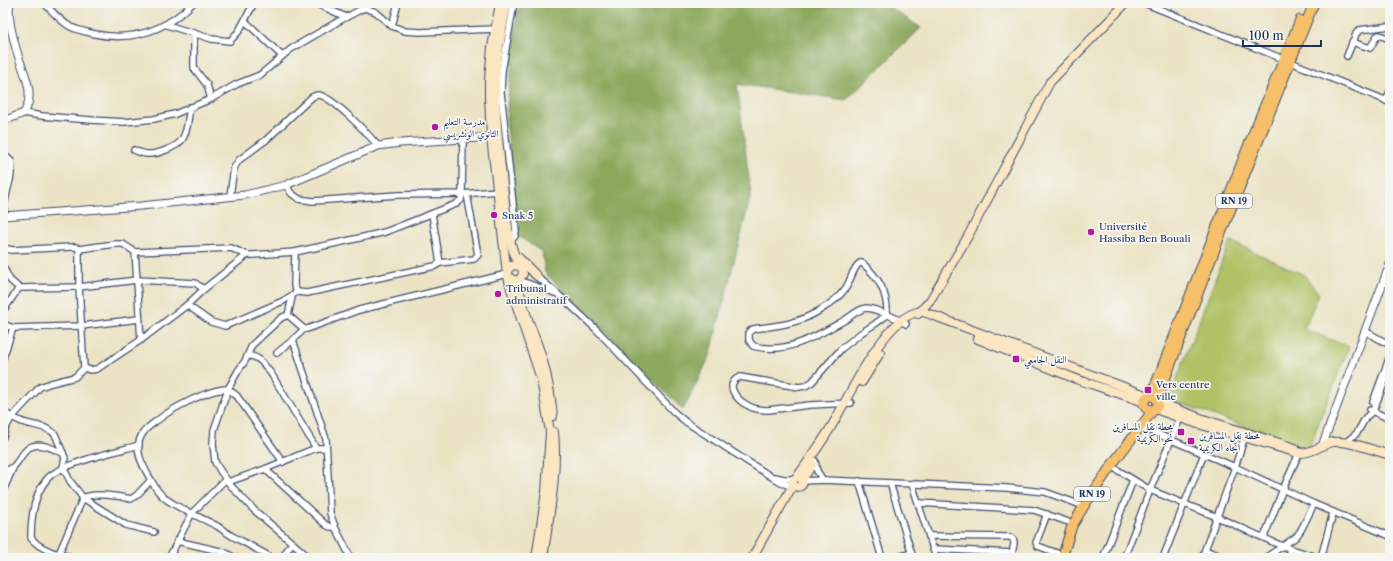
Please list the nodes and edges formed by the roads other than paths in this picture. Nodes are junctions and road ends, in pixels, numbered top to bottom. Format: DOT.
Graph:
graph roads {
  1 [pos="10,3"];
  2 [pos="44,3"];
  3 [pos="193,3"];
  4 [pos="254,3"];
  5 [pos="315,3"];
  6 [pos="398,3"];
  7 [pos="503,3"];
  8 [pos="1126,3"];
  9 [pos="1144,3"];
  10 [pos="1308,3"];
  11 [pos="1314,3"];
  12 [pos="346,17"];
  13 [pos="245,21"];
  14 [pos="167,25"];
  15 [pos="392,26"];
  16 [pos="1390,26"];
  17 [pos="495,29"];
  18 [pos="194,33"];
  19 [pos="1390,39"];
  20 [pos="1352,42"];
  21 [pos="282,56"];
  22 [pos="1347,56"];
  23 [pos="1286,60"];
  24 [pos="1390,91"];
  25 [pos="211,99"];
  26 [pos="1388,102"];
  27 [pos="190,107"];
  28 [pos="24,112"];
  29 [pos="3,121"];
  30 [pos="494,137"];
  31 [pos="463,140"];
  32 [pos="378,146"];
  33 [pos="134,150"];
  34 [pos="3,154"];
  35 [pos="286,185"];
  36 [pos="497,191"];
  37 [pos="465,194"];
  38 [pos="230,196"];
  39 [pos="432,214"];
  40 [pos="4,215"];
  41 [pos="511,246"];
  42 [pos="3,248"];
  43 [pos="78,249"];
  44 [pos="135,252"];
  45 [pos="295,252"];
  46 [pos="247,255"];
  47 [pos="440,263"];
  48 [pos="1390,264"];
  49 [pos="3,267"];
  50 [pos="520,267"];
  51 [pos="508,274"];
  52 [pos="537,276"];
  53 [pos="137,280"];
  54 [pos="518,280"];
  55 [pos="79,287"];
  56 [pos="19,288"];
  57 [pos="204,289"];
  58 [pos="294,294"];
  59 [pos="557,294"];
  60 [pos="187,305"];
  61 [pos="3,311"];
  62 [pos="917,314"];
  63 [pos="288,315"];
  64 [pos="887,315"];
  65 [pos="139,319"];
  66 [pos="904,322"];
  67 [pos="3,324"];
  68 [pos="81,326"];
  69 [pos="13,328"];
  70 [pos="304,329"];
  71 [pos="1365,331"];
  72 [pos="140,340"];
  73 [pos="294,340"];
  74 [pos="1390,345"];
  75 [pos="277,353"];
  76 [pos="248,356"];
  77 [pos="1390,356"];
  78 [pos="3,358"];
  79 [pos="84,368"];
  80 [pos="1390,370"];
  81 [pos="228,389"];
  82 [pos="848,403"];
  83 [pos="1152,403"];
  84 [pos="3,412"];
  85 [pos="1371,412"];
  86 [pos="1181,415"];
  87 [pos="12,417"];
  88 [pos="1390,419"];
  89 [pos="1141,427"];
  90 [pos="829,435"];
  91 [pos="1245,435"];
  92 [pos="3,437"];
  93 [pos="1134,437"];
  94 [pos="1171,440"];
  95 [pos="1345,443"];
  96 [pos="139,444"];
  97 [pos="552,446"];
  98 [pos="1322,446"];
  99 [pos="316,448"];
  100 [pos="326,448"];
  101 [pos="1302,452"];
  102 [pos="63,453"];
  103 [pos="1204,454"];
  104 [pos="1390,455"];
  105 [pos="815,461"];
  106 [pos="283,462"];
  107 [pos="1111,466"];
  108 [pos="63,467"];
  109 [pos="1235,467"];
  110 [pos="13,468"];
  111 [pos="265,469"];
  112 [pos="3,472"];
  113 [pos="151,480"];
  114 [pos="227,480"];
  115 [pos="824,480"];
  116 [pos="1133,480"];
  117 [pos="797,482"];
  118 [pos="858,482"];
  119 [pos="890,483"];
  120 [pos="912,484"];
  121 [pos="1283,489"];
  122 [pos="1150,490"];
  123 [pos="3,491"];
  124 [pos="83,498"];
  125 [pos="919,503"];
  126 [pos="1184,503"];
  127 [pos="1314,504"];
  128 [pos="1084,506"];
  129 [pos="1333,512"];
  130 [pos="192,513"];
  131 [pos="1047,514"];
  132 [pos="1217,517"];
  133 [pos="1074,524"];
  134 [pos="335,527"];
  135 [pos="154,532"];
  136 [pos="929,536"];
  137 [pos="1390,536"];
  138 [pos="1264,537"];
  139 [pos="177,542"];
  140 [pos="292,543"];
  141 [pos="1282,546"];
  142 [pos="934,549"];
  143 [pos="1290,549"];
  144 [pos="1205,550"];
  145 [pos="758,553"];
  146 [pos="1012,553"];
  147 [pos="912,555"];
  148 [pos="58,556"];
  149 [pos="1062,556"];
  150 [pos="77,558"];
  151 [pos="169,558"];
  152 [pos="235,558"];
  153 [pos="272,558"];
  154 [pos="282,558"];
  155 [pos="310,558"];
  156 [pos="351,558"];
  157 [pos="536,558"];
  158 [pos="543,558"];
  159 [pos="752,558"];
  160 [pos="882,558"];
  161 [pos="894,558"];
  162 [pos="936,558"];
  163 [pos="1017,558"];
  164 [pos="1103,558"];
  165 [pos="1124,558"];
  166 [pos="1163,558"];
  167 [pos="1202,558"];
  168 [pos="1225,558"];
  169 [pos="1265,558"];
  170 [pos="1287,558"];
  171 [pos="1320,558"];
  1 -- 28 [label="street"];
  2 -- 14 [label="street"];
  3 -- 14 [label="street"];
  4 -- 13 [label="street"];
  5 -- 12 [label="street"];
  6 -- 15 [label="street"];
  7 -- 17 [label="main road"];
  7 -- 30 [label="main road"];
  7 -- 41 [label="street"];
  8 -- 62 [label="main road"];
  9 -- 23 [label="street"];
  10 -- 23 [label="main road, RN 19"];
  11 -- 23 [label="main road, RN 19"];
  12 -- 15 [label="street"];
  12 -- 21 [label="street"];
  13 -- 18 [label="street"];
  13 -- 21 [label="street"];
  14 -- 18 [label="street"];
  15 -- 17 [label="street"];
  16 -- 20 [label="street"];
  17 -- 30 [label="main road"];
  18 -- 25 [label="street"];
  19 -- 20 [label="street"];
  20 -- 22 [label="street"];
  21 -- 25 [label="street"];
  23 -- 26 [label="street"];
  23 -- 83 [label="main road, RN 19"];
  24 -- 26 [label="street"];
  25 -- 27 [label="street"];
  27 -- 28 [label="street"];
  27 -- 33 [label="street"];
  28 -- 29 [label="street"];
  30 -- 31 [label="street"];
  30 -- 36 [label="main road"];
  30 -- 41 [label="main road"];
  31 -- 32 [label="street"];
  31 -- 37 [label="street"];
  32 -- 35 [label="street"];
  32 -- 38 [label="street"];
  34 -- 40 [label="street"];
  35 -- 37 [label="street"];
  35 -- 38 [label="street"];
  36 -- 37 [label="street"];
  36 -- 51 [label="main road"];
  37 -- 39 [label="street"];
  37 -- 47 [label="street"];
  38 -- 40 [label="street"];
  39 -- 45 [label="street"];
  39 -- 47 [label="street"];
  41 -- 50 [label="main road"];
  41 -- 52 [label="main road"];
  42 -- 43 [label="street"];
  43 -- 44 [label="street"];
  43 -- 55 [label="street"];
  44 -- 46 [label="street"];
  44 -- 53 [label="street"];
  45 -- 46 [label="street"];
  45 -- 58 [label="street"];
  46 -- 57 [label="street"];
  47 -- 58 [label="street"];
  48 -- 71 [label="street"];
  49 -- 56 [label="street"];
  50 -- 51 [label="main road"];
  50 -- 52 [label="street"];
  50 -- 54 [label="main road"];
  51 -- 54 [label="main road"];
  51 -- 70 [label="street"];
  51 -- 97 [label="main road"];
  52 -- 59 [label="street"];
  53 -- 55 [label="street"];
  53 -- 57 [label="street"];
  53 -- 65 [label="street"];
  54 -- 59 [label="street"];
  54 -- 97 [label="main road"];
  55 -- 56 [label="street"];
  55 -- 68 [label="street"];
  56 -- 61 [label="street"];
  57 -- 60 [label="street"];
  58 -- 60 [label="street"];
  58 -- 63 [label="street"];
  59 -- 117 [label="street"];
  60 -- 72 [label="street"];
  62 -- 66 [label="main road"];
  62 -- 83 [label="main road"];
  63 -- 70 [label="street"];
  63 -- 76 [label="street"];
  64 -- 64 [label="street"];
  64 -- 66 [label="street"];
  64 -- 82 [label="street"];
  65 -- 68 [label="street"];
  65 -- 72 [label="street"];
  66 -- 82 [label="main road"];
  67 -- 69 [label="street"];
  68 -- 69 [label="street"];
  68 -- 79 [label="street"];
  69 -- 78 [label="street"];
  70 -- 73 [label="street"];
  71 -- 74 [label="street"];
  71 -- 98 [label="street"];
  72 -- 79 [label="street"];
  73 -- 75 [label="street"];
  73 -- 100 [label="street"];
  76 -- 81 [label="street"];
  76 -- 99 [label="street"];
  77 -- 85 [label="street"];
  79 -- 87 [label="street"];
  80 -- 85 [label="street"];
  81 -- 96 [label="street"];
  81 -- 106 [label="street"];
  81 -- 114 [label="street"];
  82 -- 90 [label="main road"];
  83 -- 86 [label="main road"];
  83 -- 89 [label="main road, RN 19"];
  83 -- 93 [label="main road, RN 19"];
  84 -- 87 [label="street"];
  85 -- 88 [label="street"];
  85 -- 95 [label="street"];
  86 -- 91 [label="main road"];
  86 -- 94 [label="street"];
  87 -- 92 [label="street"];
  87 -- 102 [label="street"];
  89 -- 93 [label="main road, RN 19"];
  89 -- 94 [label="street"];
  90 -- 105 [label="main road"];
  90 -- 117 [label="main road"];
  91 -- 101 [label="main road"];
  91 -- 109 [label="street"];
  93 -- 107 [label="main road, RN 19"];
  94 -- 103 [label="street"];
  94 -- 122 [label="street"];
  95 -- 98 [label="main road"];
  95 -- 104 [label="main road"];
  96 -- 108 [label="street"];
  96 -- 113 [label="street"];
  97 -- 157 [label="main road"];
  97 -- 158 [label="main road"];
  98 -- 101 [label="main road"];
  99 -- 100 [label="street"];
  99 -- 106 [label="street"];
  100 -- 134 [label="street"];
  101 -- 121 [label="street"];
  102 -- 108 [label="street"];
  102 -- 110 [label="street"];
  103 -- 109 [label="street"];
  103 -- 126 [label="street"];
  105 -- 115 [label="street"];
  105 -- 117 [label="main road"];
  106 -- 111 [label="street"];
  107 -- 116 [label="street"];
  107 -- 128 [label="main road, RN 19"];
  108 -- 124 [label="street"];
  108 -- 148 [label="street"];
  109 -- 121 [label="street"];
  109 -- 132 [label="street"];
  110 -- 112 [label="street"];
  110 -- 123 [label="street"];
  111 -- 114 [label="street"];
  111 -- 134 [label="street"];
  113 -- 124 [label="street"];
  113 -- 130 [label="street"];
  114 -- 130 [label="street"];
  114 -- 140 [label="street"];
  115 -- 117 [label="street"];
  115 -- 118 [label="street"];
  116 -- 122 [label="street"];
  116 -- 164 [label="street"];
  117 -- 145 [label="main road"];
  118 -- 119 [label="street"];
  118 -- 160 [label="street"];
  119 -- 120 [label="street"];
  119 -- 147 [label="street"];
  120 -- 125 [label="street"];
  120 -- 128 [label="street"];
  121 -- 127 [label="street"];
  121 -- 138 [label="street"];
  122 -- 126 [label="street"];
  122 -- 165 [label="street"];
  124 -- 135 [label="street"];
  124 -- 148 [label="street"];
  125 -- 131 [label="street"];
  125 -- 136 [label="street"];
  126 -- 132 [label="street"];
  126 -- 166 [label="street"];
  127 -- 129 [label="street"];
  127 -- 141 [label="street"];
  128 -- 133 [label="main road, RN 19"];
  129 -- 137 [label="street"];
  129 -- 171 [label="street"];
  130 -- 139 [label="street"];
  130 -- 153 [label="street"];
  131 -- 133 [label="street"];
  131 -- 149 [label="street"];
  132 -- 138 [label="street"];
  132 -- 144 [label="street"];
  133 -- 149 [label="main road, RN 19"];
  134 -- 156 [label="street"];
  136 -- 142 [label="street"];
  136 -- 146 [label="street"];
  138 -- 141 [label="street"];
  139 -- 151 [label="street"];
  139 -- 152 [label="street"];
  140 -- 154 [label="street"];
  140 -- 155 [label="street"];
  141 -- 143 [label="street"];
  141 -- 169 [label="street"];
  142 -- 146 [label="street"];
  142 -- 162 [label="street"];
  143 -- 170 [label="street"];
  143 -- 171 [label="street"];
  144 -- 167 [label="street"];
  144 -- 168 [label="street"];
  145 -- 159 [label="main road"];
  146 -- 163 [label="street"];
  147 -- 161 [label="street"];
  148 -- 150 [label="street"];
}
